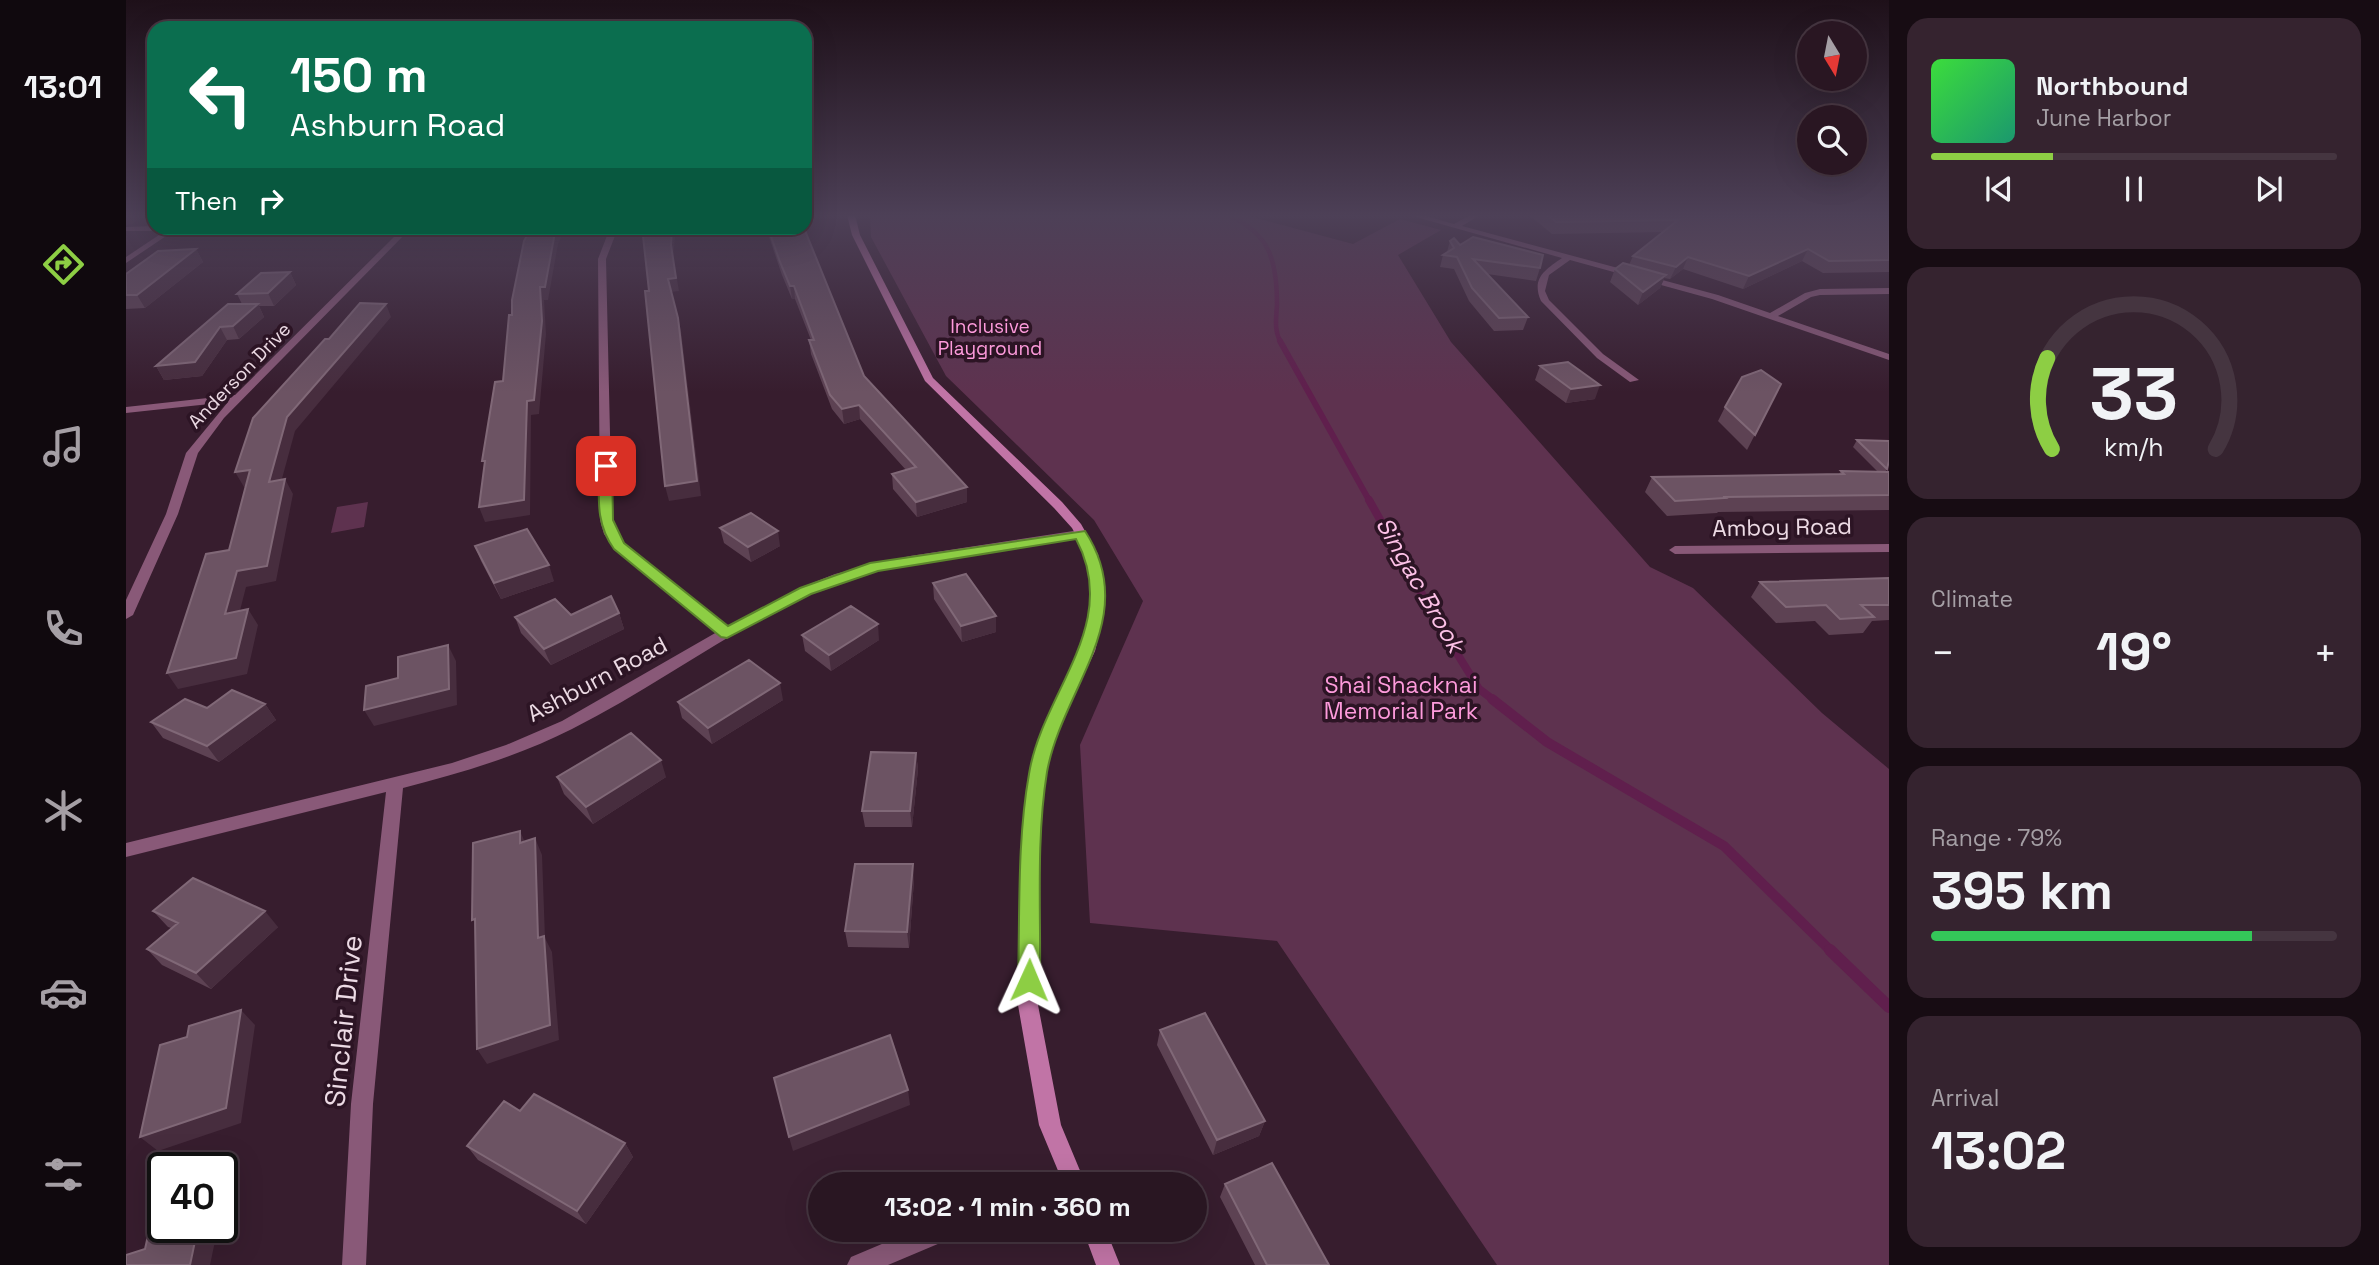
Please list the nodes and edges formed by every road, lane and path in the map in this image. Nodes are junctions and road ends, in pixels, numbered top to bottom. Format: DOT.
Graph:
graph roads {
  1 [pos="362,274"];
  2 [pos="602,274"];
  3 [pos="876,274"];
  4 [pos="1545,274"];
  5 [pos="1629,274"];
  6 [pos="1889,291"];
  7 [pos="1773,315"];
  8 [pos="1889,357"];
  9 [pos="1634,380"];
  10 [pos="239,398"];
  11 [pos="126,410"];
  12 [pos="1080,534"];
  13 [pos="1889,548"];
  14 [pos="1675,550"];
  15 [pos="126,615"];
  16 [pos="727,633"];
  17 [pos="396,783"];
  18 [pos="126,850"];
  19 [pos="1065,1172"];
  20 [pos="915,1242"];
  21 [pos="1099,1242"];
  22 [pos="354,1265"];
  23 [pos="859,1265"];
  24 [pos="1108,1265"];
  1 -- 10 [label="street, Anderson Drive"];
  2 -- 16 [label="street"];
  3 -- 12 [label="street"];
  4 -- 9 [label="street"];
  5 -- 7 [label="street"];
  6 -- 7 [label="street"];
  7 -- 8 [label="street"];
  10 -- 11 [label="street"];
  10 -- 15 [label="street, Anderson Drive"];
  12 -- 16 [label="street, Ashburn Road"];
  12 -- 19 [label="street"];
  13 -- 14 [label="street, Amboy Road"];
  16 -- 17 [label="street, Ashburn Road"];
  17 -- 18 [label="street, Ashburn Road"];
  17 -- 22 [label="street, Sinclair Drive"];
  20 -- 23 [label="street"];
  21 -- 24 [label="street"];
}
